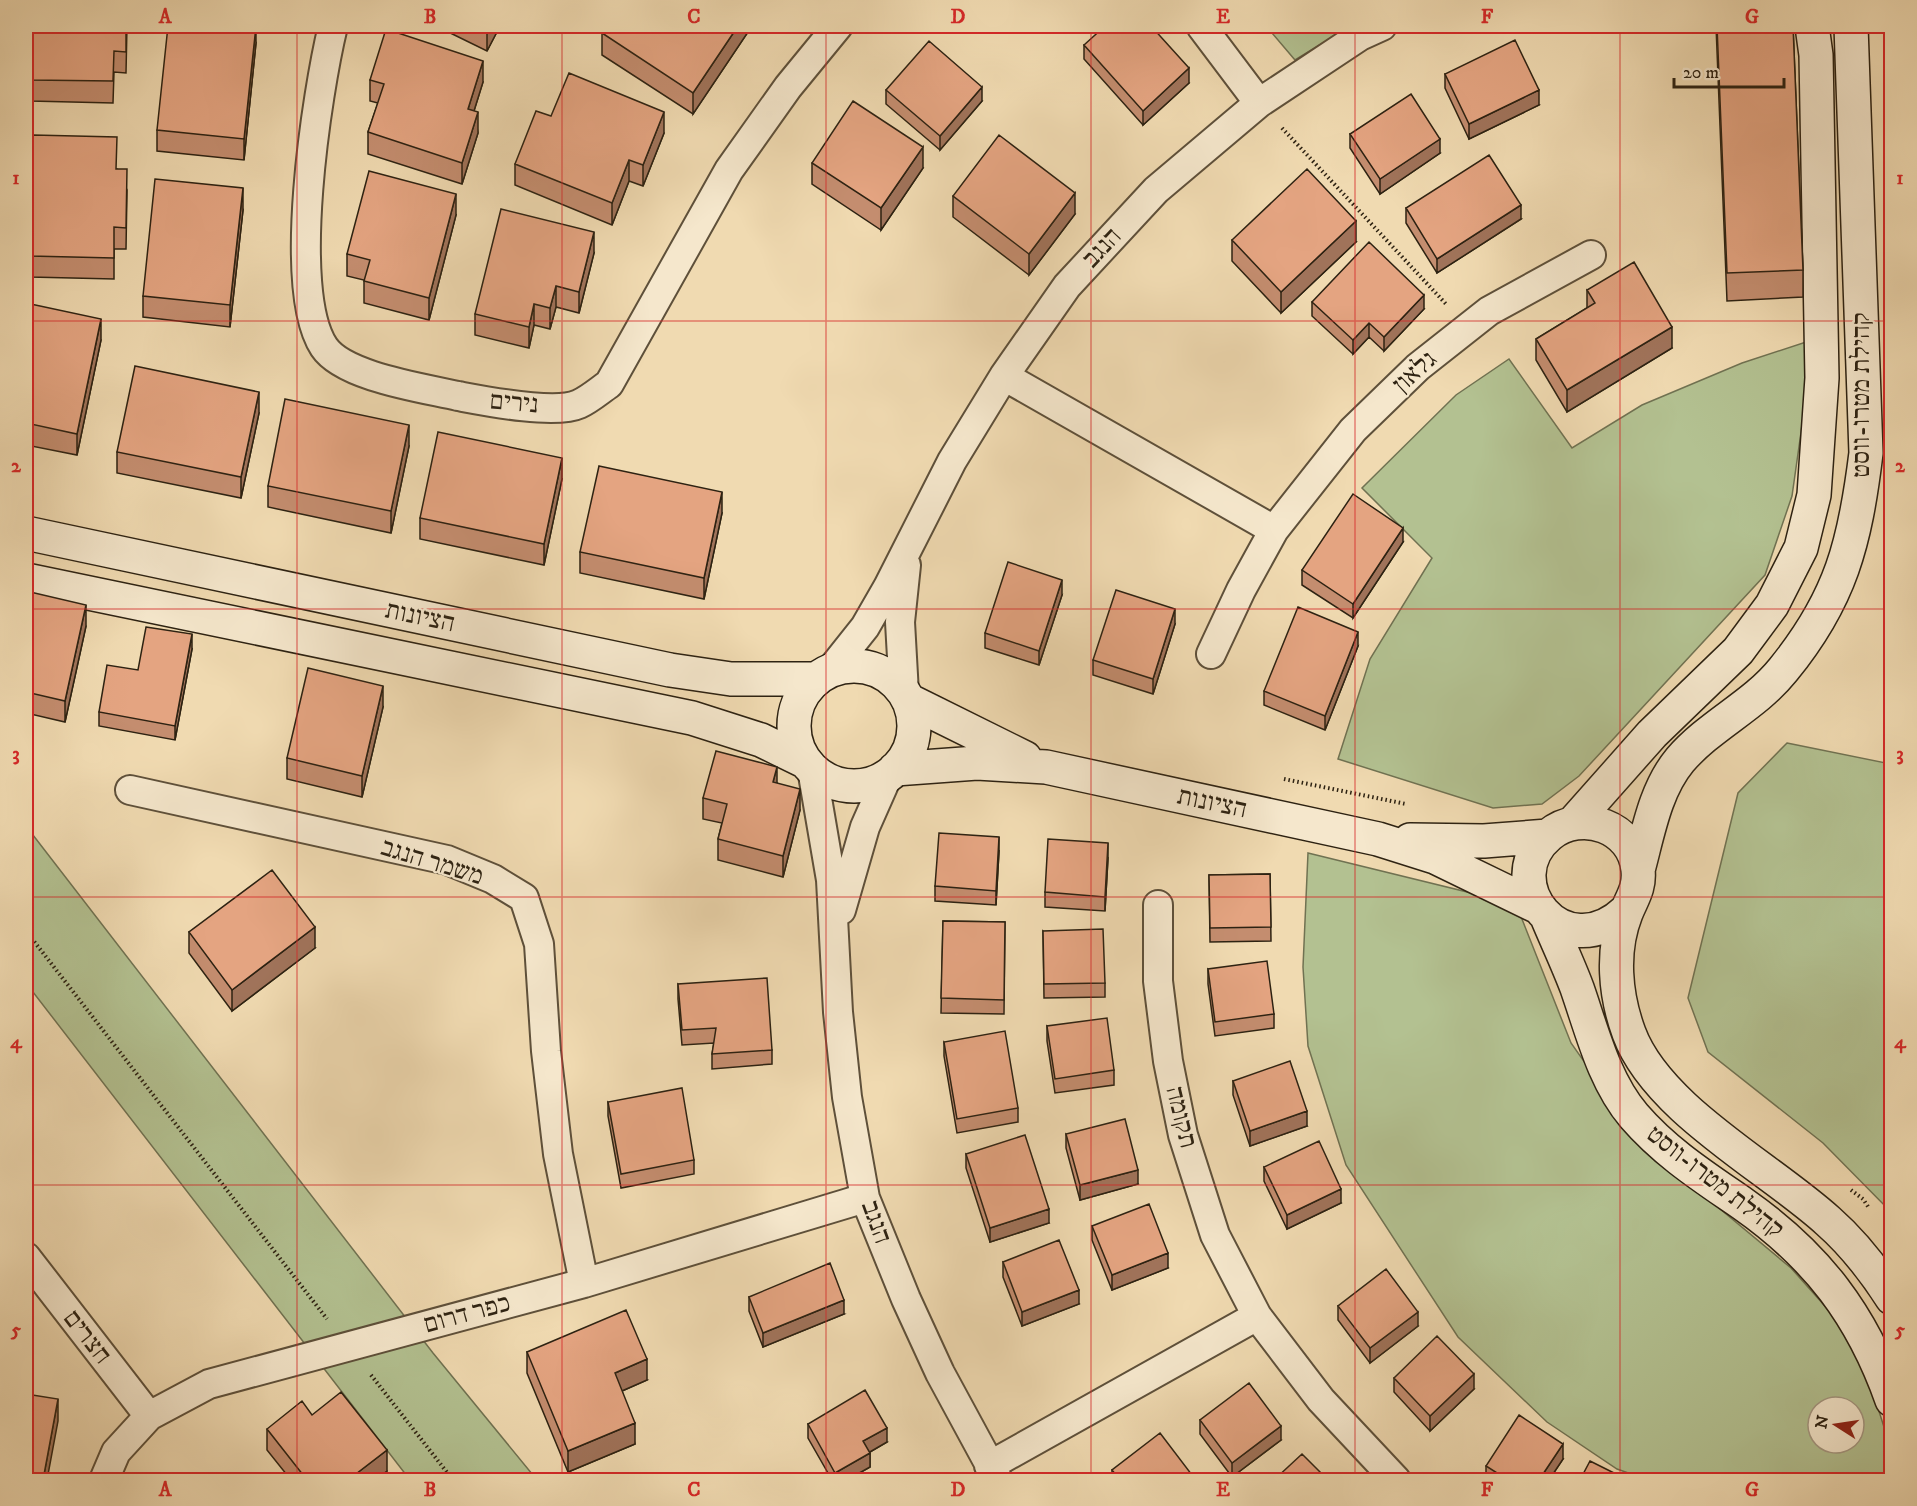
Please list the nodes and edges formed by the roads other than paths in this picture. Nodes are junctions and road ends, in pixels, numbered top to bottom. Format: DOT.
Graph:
graph roads {
  1 [pos="333,26"];
  2 [pos="838,26"];
  3 [pos="1201,26"];
  4 [pos="1382,26"];
  5 [pos="1812,26"];
  6 [pos="1851,26"];
  7 [pos="1259,103"];
  8 [pos="1591,255"];
  9 [pos="1004,376"];
  10 [pos="1274,530"];
  11 [pos="26,533"];
  12 [pos="908,549"];
  13 [pos="26,580"];
  14 [pos="1211,654"];
  15 [pos="823,675"];
  16 [pos="906,696"];
  17 [pos="809,765"];
  18 [pos="1046,767"];
  19 [pos="891,772"];
  20 [pos="130,790"];
  21 [pos="1561,829"];
  22 [pos="1378,839"];
  23 [pos="1638,870"];
  24 [pos="1158,905"];
  25 [pos="1626,911"];
  26 [pos="1543,912"];
  27 [pos="836,939"];
  28 [pos="865,1198"];
  29 [pos="26,1257"];
  30 [pos="584,1283"];
  31 [pos="1892,1298"];
  32 [pos="1257,1316"];
  33 [pos="1892,1400"];
  34 [pos="149,1416"];
  35 [pos="994,1473"];
  36 [pos="104,1480"];
  37 [pos="1396,1480"];
  1 -- 2 [label="street, נירים"];
  3 -- 7 [label="street"];
  4 -- 7 [label="street, הנגב"];
  5 -- 21 [label="street, קהילת מטרו-ווסט"];
  6 -- 23 [label="street, קהילת מטרו-ווסט"];
  7 -- 9 [label="street, הנגב"];
  8 -- 10 [label="street, גלאון"];
  9 -- 10 [label="street"];
  9 -- 12 [label="street, הנגב"];
  10 -- 14 [label="street, גלאון"];
  11 -- 15 [label="street, הציונות"];
  12 -- 15 [label="street, הנגב"];
  12 -- 16 [label="street, הנגב"];
  13 -- 17 [label="street, הציונות"];
  15 -- 16 [label="street"];
  15 -- 17 [label="street"];
  16 -- 18 [label="street, הציונות"];
  16 -- 19 [label="street"];
  17 -- 19 [label="street"];
  17 -- 27 [label="street, הנגב"];
  18 -- 19 [label="street, הציונות"];
  18 -- 22 [label="street, הציונות"];
  19 -- 27 [label="street, הנגב"];
  20 -- 30 [label="street, משמר הנגב"];
  21 -- 22 [label="street, הציונות"];
  21 -- 23 [label="street"];
  21 -- 26 [label="street"];
  22 -- 26 [label="street, הציונות"];
  23 -- 25 [label="street"];
  24 -- 32 [label="street, תקומה"];
  25 -- 26 [label="street"];
  25 -- 31 [label="street, קהילת מטרו-ווסט"];
  26 -- 33 [label="street, קהילת מטרו-ווסט"];
  27 -- 28 [label="street, הנגב"];
  28 -- 30 [label="street, כפר דרום"];
  28 -- 35 [label="street, הנגב"];
  29 -- 34 [label="street, חצרים"];
  30 -- 34 [label="street, כפר דרום"];
  32 -- 35 [label="street"];
  32 -- 37 [label="street, תקומה"];
  34 -- 36 [label="street, כפר דרום"];
}
